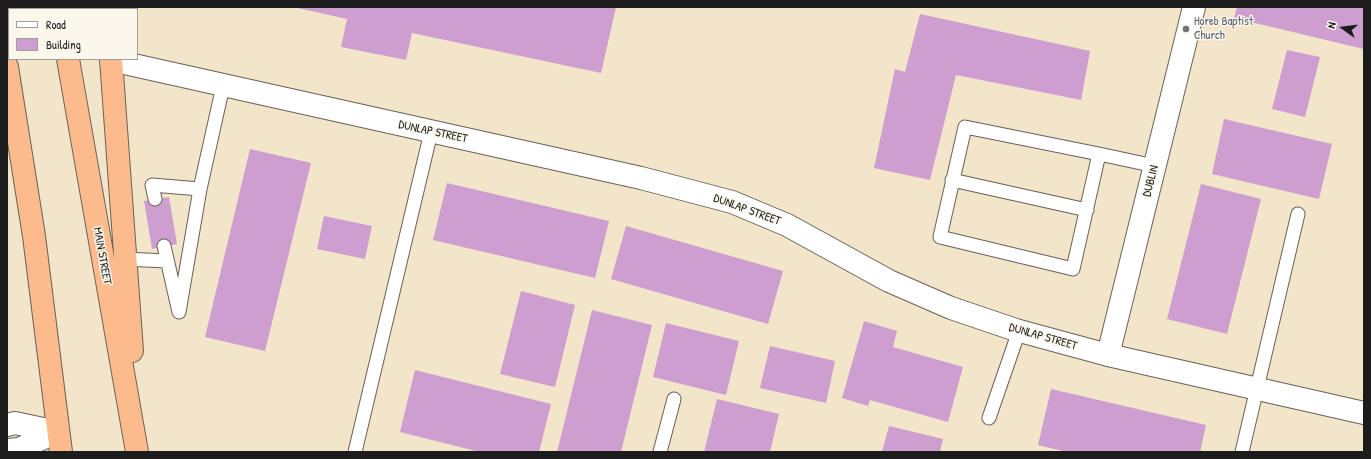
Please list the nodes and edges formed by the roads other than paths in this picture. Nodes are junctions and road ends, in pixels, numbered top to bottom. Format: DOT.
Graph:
graph roads {
  1 [pos="1194,7"];
  2 [pos="68,60"];
  3 [pos="111,60"];
  4 [pos="115,60"];
  5 [pos="7,67"];
  6 [pos="224,86"];
  7 [pos="7,124"];
  8 [pos="431,132"];
  9 [pos="1099,154"];
  10 [pos="1155,166"];
  11 [pos="952,180"];
  12 [pos="200,189"];
  13 [pos="155,199"];
  14 [pos="1087,210"];
  15 [pos="1298,214"];
  16 [pos="34,236"];
  17 [pos="164,246"];
  18 [pos="124,260"];
  19 [pos="167,261"];
  20 [pos="1019,331"];
  21 [pos="1108,355"];
  22 [pos="1257,389"];
  23 [pos="674,399"];
  24 [pos="1364,413"];
  25 [pos="989,418"];
  26 [pos="7,425"];
  27 [pos="59,442"];
  28 [pos="7,450"];
  29 [pos="138,452"];
  30 [pos="355,452"];
  31 [pos="660,452"];
  32 [pos="1242,452"];
  1 -- 10 [label="street, DUBLIN"];
  2 -- 29 [label="highway, MAIN STREET"];
  3 -- 18 [label="highway"];
  4 -- 6 [label="street, DUNLAP STREET"];
  5 -- 16 [label="highway"];
  6 -- 8 [label="street, DUNLAP STREET"];
  6 -- 12 [label="lane"];
  7 -- 16 [label="highway"];
  8 -- 20 [label="street, DUNLAP STREET"];
  8 -- 30 [label="lane"];
  9 -- 10 [label="lane"];
  9 -- 11 [label="lane"];
  9 -- 14 [label="lane"];
  10 -- 21 [label="street, DUBLIN"];
  11 -- 14 [label="lane"];
  11 -- 14 [label="lane"];
  12 -- 13 [label="lane"];
  12 -- 19 [label="lane"];
  15 -- 22 [label="lane"];
  16 -- 27 [label="highway"];
  17 -- 19 [label="lane"];
  18 -- 19 [label="lane"];
  18 -- 29 [label="highway"];
  20 -- 21 [label="street, DUNLAP STREET"];
  20 -- 25 [label="lane"];
  21 -- 22 [label="street, DUNLAP STREET"];
  22 -- 24 [label="street, DUNLAP STREET"];
  22 -- 32 [label="lane"];
  23 -- 31 [label="lane"];
  26 -- 27 [label="street"];
  27 -- 28 [label="street"];
}
